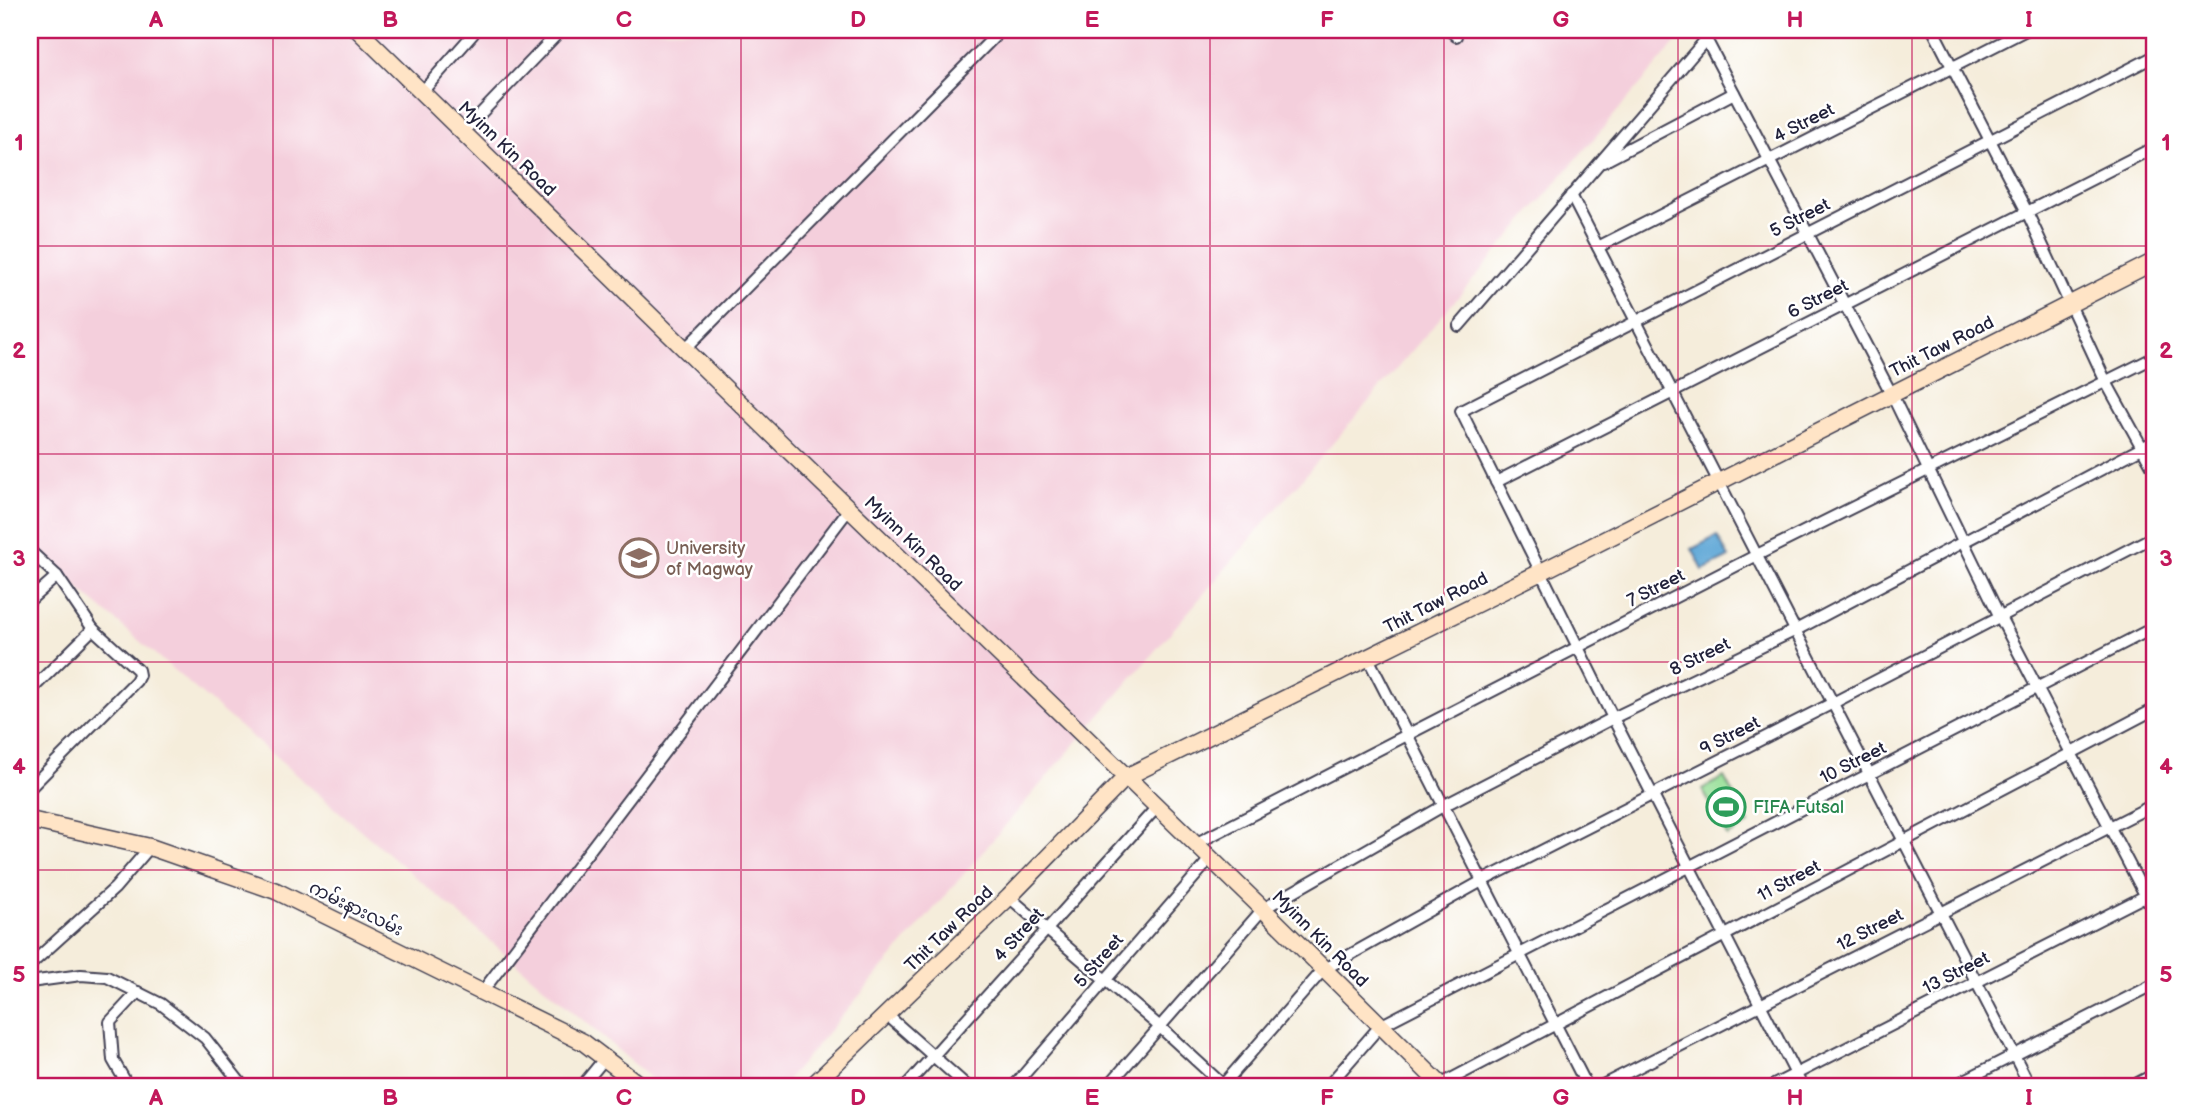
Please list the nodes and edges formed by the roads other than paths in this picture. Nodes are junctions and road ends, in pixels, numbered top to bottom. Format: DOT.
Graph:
graph roads {
  1 [pos="468,30"];
  2 [pos="561,30"];
  3 [pos="1002,30"];
  4 [pos="1714,30"];
  5 [pos="1933,30"];
  6 [pos="2026,30"];
  7 [pos="365,32"];
  8 [pos="1706,40"];
  9 [pos="2155,56"];
  10 [pos="1952,67"];
  11 [pos="422,92"];
  12 [pos="1734,93"];
  13 [pos="463,132"];
  14 [pos="1990,141"];
  15 [pos="2155,147"];
  16 [pos="1769,160"];
  17 [pos="1598,165"];
  18 [pos="1571,195"];
  19 [pos="2026,212"];
  20 [pos="1808,234"];
  21 [pos="1598,247"];
  22 [pos="2155,261"];
  23 [pos="2069,304"];
  24 [pos="1845,305"];
  25 [pos="1636,322"];
  26 [pos="1459,326"];
  27 [pos="685,349"];
  28 [pos="2155,357"];
  29 [pos="2106,382"];
  30 [pos="1673,392"];
  31 [pos="1892,395"];
  32 [pos="2155,441"];
  33 [pos="2143,448"];
  34 [pos="1930,471"];
  35 [pos="2155,471"];
  36 [pos="1496,482"];
  37 [pos="1719,482"];
  38 [pos="849,509"];
  39 [pos="2155,536"];
  40 [pos="1963,542"];
  41 [pos="30,551"];
  42 [pos="1757,555"];
  43 [pos="1541,572"];
  44 [pos="57,576"];
  45 [pos="30,600"];
  46 [pos="1999,615"];
  47 [pos="2155,627"];
  48 [pos="93,629"];
  49 [pos="1794,631"];
  50 [pos="1579,647"];
  51 [pos="1368,658"];
  52 [pos="2037,688"];
  53 [pos="30,691"];
  54 [pos="1833,704"];
  55 [pos="2155,709"];
  56 [pos="1613,718"];
  57 [pos="1408,735"];
  58 [pos="2071,754"];
  59 [pos="1869,774"];
  60 [pos="1126,777"];
  61 [pos="30,788"];
  62 [pos="1653,794"];
  63 [pos="2155,804"];
  64 [pos="1443,806"];
  65 [pos="1157,807"];
  66 [pos="30,820"];
  67 [pos="2110,828"];
  68 [pos="1904,841"];
  69 [pos="1195,844"];
  70 [pos="150,847"];
  71 [pos="1210,859"];
  72 [pos="1690,866"];
  73 [pos="1482,881"];
  74 [pos="2150,894"];
  75 [pos="1009,897"];
  76 [pos="1264,909"];
  77 [pos="1941,914"];
  78 [pos="2155,914"];
  79 [pos="1047,930"];
  80 [pos="1725,935"];
  81 [pos="1520,954"];
  82 [pos="30,965"];
  83 [pos="1323,970"];
  84 [pos="1105,981"];
  85 [pos="30,982"];
  86 [pos="1976,982"];
  87 [pos="2155,984"];
  88 [pos="138,992"];
  89 [pos="482,992"];
  90 [pos="1761,1005"];
  91 [pos="887,1015"];
  92 [pos="1555,1024"];
  93 [pos="1380,1026"];
  94 [pos="1160,1027"];
  95 [pos="2014,1055"];
  96 [pos="933,1056"];
  97 [pos="605,1058"];
  98 [pos="1796,1074"];
  99 [pos="2155,1074"];
  100 [pos="128,1086"];
  101 [pos="243,1086"];
  102 [pos="582,1086"];
  103 [pos="641,1086"];
  104 [pos="812,1086"];
  105 [pos="906,1086"];
  106 [pos="967,1086"];
  107 [pos="1014,1086"];
  108 [pos="1108,1086"];
  109 [pos="1223,1086"];
  110 [pos="1328,1086"];
  111 [pos="1440,1086"];
  112 [pos="1587,1086"];
  113 [pos="1601,1086"];
  114 [pos="1772,1086"];
  115 [pos="1802,1086"];
  116 [pos="1953,1086"];
  117 [pos="2030,1086"];
  118 [pos="2132,1086"];
  1 -- 11 [label="street"];
  2 -- 13 [label="street"];
  3 -- 27 [label="street"];
  4 -- 8 [label="street"];
  5 -- 10 [label="street"];
  6 -- 10 [label="street, 4 Street"];
  7 -- 11 [label="street, Myinn Kin Road"];
  8 -- 12 [label="street"];
  8 -- 17 [label="street"];
  9 -- 14 [label="street, 5 Street"];
  10 -- 14 [label="street"];
  10 -- 16 [label="street, 4 Street"];
  11 -- 13 [label="street, Myinn Kin Road"];
  12 -- 16 [label="street"];
  12 -- 17 [label="street"];
  13 -- 27 [label="street, Myinn Kin Road"];
  14 -- 19 [label="street"];
  14 -- 20 [label="street, 5 Street"];
  15 -- 19 [label="street, 6 Street"];
  16 -- 20 [label="street"];
  16 -- 21 [label="street, 4 Street"];
  17 -- 18 [label="street"];
  18 -- 21 [label="street"];
  18 -- 26 [label="street"];
  19 -- 23 [label="street"];
  19 -- 24 [label="street, 6 Street"];
  20 -- 24 [label="street"];
  20 -- 25 [label="street, 5 Street"];
  21 -- 25 [label="street"];
  22 -- 23 [label="street, Thit Taw Road"];
  23 -- 29 [label="street"];
  23 -- 31 [label="street, Thit Taw Road"];
  24 -- 30 [label="street, 6 Street"];
  24 -- 31 [label="street"];
  25 -- 30 [label="street"];
  25 -- 36 [label="street, 5 Street"];
  27 -- 38 [label="street, Myinn Kin Road"];
  28 -- 29 [label="street, 7 Street"];
  29 -- 33 [label="street"];
  29 -- 34 [label="street, 7 Street"];
  30 -- 36 [label="street, 6 Street"];
  30 -- 37 [label="street"];
  31 -- 34 [label="street"];
  31 -- 37 [label="street, Thit Taw Road"];
  32 -- 33 [label="street, 8 Street"];
  33 -- 35 [label="street"];
  33 -- 40 [label="street, 8 Street"];
  34 -- 40 [label="street"];
  34 -- 42 [label="street, 7 Street"];
  36 -- 43 [label="street"];
  37 -- 42 [label="street"];
  37 -- 43 [label="street, Thit Taw Road"];
  38 -- 60 [label="street, Myinn Kin Road"];
  38 -- 89 [label="street"];
  39 -- 46 [label="street, 9 Street"];
  40 -- 46 [label="street"];
  40 -- 49 [label="street, 8 Street"];
  41 -- 44 [label="street"];
  42 -- 49 [label="street"];
  42 -- 50 [label="street, 7 Street"];
  43 -- 50 [label="street"];
  43 -- 51 [label="street, Thit Taw Road"];
  44 -- 45 [label="street"];
  44 -- 48 [label="street"];
  46 -- 52 [label="street"];
  46 -- 54 [label="street, 9 Street"];
  47 -- 52 [label="street, 10 Street"];
  48 -- 53 [label="street"];
  48 -- 61 [label="street"];
  49 -- 54 [label="street"];
  49 -- 56 [label="street, 8 Street"];
  50 -- 56 [label="street"];
  50 -- 57 [label="street, 7 Street"];
  51 -- 57 [label="street"];
  51 -- 60 [label="street, Thit Taw Road"];
  52 -- 58 [label="street"];
  52 -- 59 [label="street, 10 Street"];
  54 -- 59 [label="street"];
  54 -- 62 [label="street, 9 Street"];
  55 -- 58 [label="street, 11 Street"];
  56 -- 62 [label="street"];
  56 -- 64 [label="street, 8 Street"];
  57 -- 64 [label="street"];
  57 -- 69 [label="street, 7 Street"];
  58 -- 67 [label="street"];
  58 -- 68 [label="street, 11 Street"];
  59 -- 68 [label="street"];
  59 -- 72 [label="street, 10 Street"];
  60 -- 65 [label="street, Myinn Kin Road"];
  60 -- 75 [label="street, Thit Taw Road"];
  62 -- 72 [label="street"];
  62 -- 73 [label="street, 9 Street"];
  63 -- 67 [label="street, 12 Street"];
  64 -- 73 [label="street"];
  64 -- 76 [label="street, 8 Street"];
  65 -- 69 [label="street, Myinn Kin Road"];
  65 -- 79 [label="street, 4 Street"];
  66 -- 70 [label="street, ကမ်းနားလမ်း"];
  67 -- 74 [label="street"];
  67 -- 77 [label="street, 12 Street"];
  68 -- 77 [label="street"];
  68 -- 80 [label="street, 11 Street"];
  69 -- 71 [label="street"];
  70 -- 82 [label="street"];
  70 -- 89 [label="street, ကမ်းနားလမ်း"];
  71 -- 76 [label="street, Myinn Kin Road"];
  71 -- 84 [label="street, 5 Street"];
  72 -- 80 [label="street"];
  72 -- 81 [label="street, 10 Street"];
  73 -- 81 [label="street"];
  73 -- 83 [label="street, 9 Street"];
  74 -- 78 [label="street"];
  74 -- 86 [label="street, 13 Street"];
  75 -- 79 [label="street"];
  75 -- 91 [label="street, Thit Taw Road"];
  76 -- 83 [label="street, Myinn Kin Road"];
  76 -- 94 [label="street"];
  77 -- 86 [label="street"];
  77 -- 90 [label="street, 12 Street"];
  79 -- 84 [label="street"];
  79 -- 96 [label="street, 4 Street"];
  80 -- 90 [label="street"];
  80 -- 92 [label="street, 11 Street"];
  81 -- 92 [label="street"];
  81 -- 93 [label="street, 10 Street"];
  83 -- 93 [label="street, Myinn Kin Road"];
  83 -- 109 [label="street"];
  84 -- 94 [label="street"];
  84 -- 107 [label="street, 5 Street"];
  85 -- 88 [label="street"];
  86 -- 95 [label="street"];
  86 -- 98 [label="street, 13 Street"];
  87 -- 95 [label="street"];
  88 -- 100 [label="street"];
  88 -- 101 [label="street"];
  89 -- 97 [label="street, ကမ်းနားလမ်း"];
  90 -- 98 [label="street"];
  90 -- 113 [label="street, 12 Street"];
  91 -- 96 [label="street"];
  91 -- 104 [label="street, Thit Taw Road"];
  92 -- 111 [label="street, 11 Street"];
  92 -- 112 [label="street"];
  93 -- 110 [label="street"];
  93 -- 111 [label="street, Myinn Kin Road"];
  94 -- 108 [label="street"];
  94 -- 109 [label="street"];
  95 -- 116 [label="street"];
  95 -- 117 [label="street"];
  96 -- 105 [label="street, 4 Street"];
  96 -- 106 [label="street"];
  97 -- 102 [label="street"];
  97 -- 103 [label="street, ကမ်းနားလမ်း"];
  98 -- 114 [label="street, 13 Street"];
  98 -- 115 [label="street"];
  99 -- 118 [label="street"];
}
